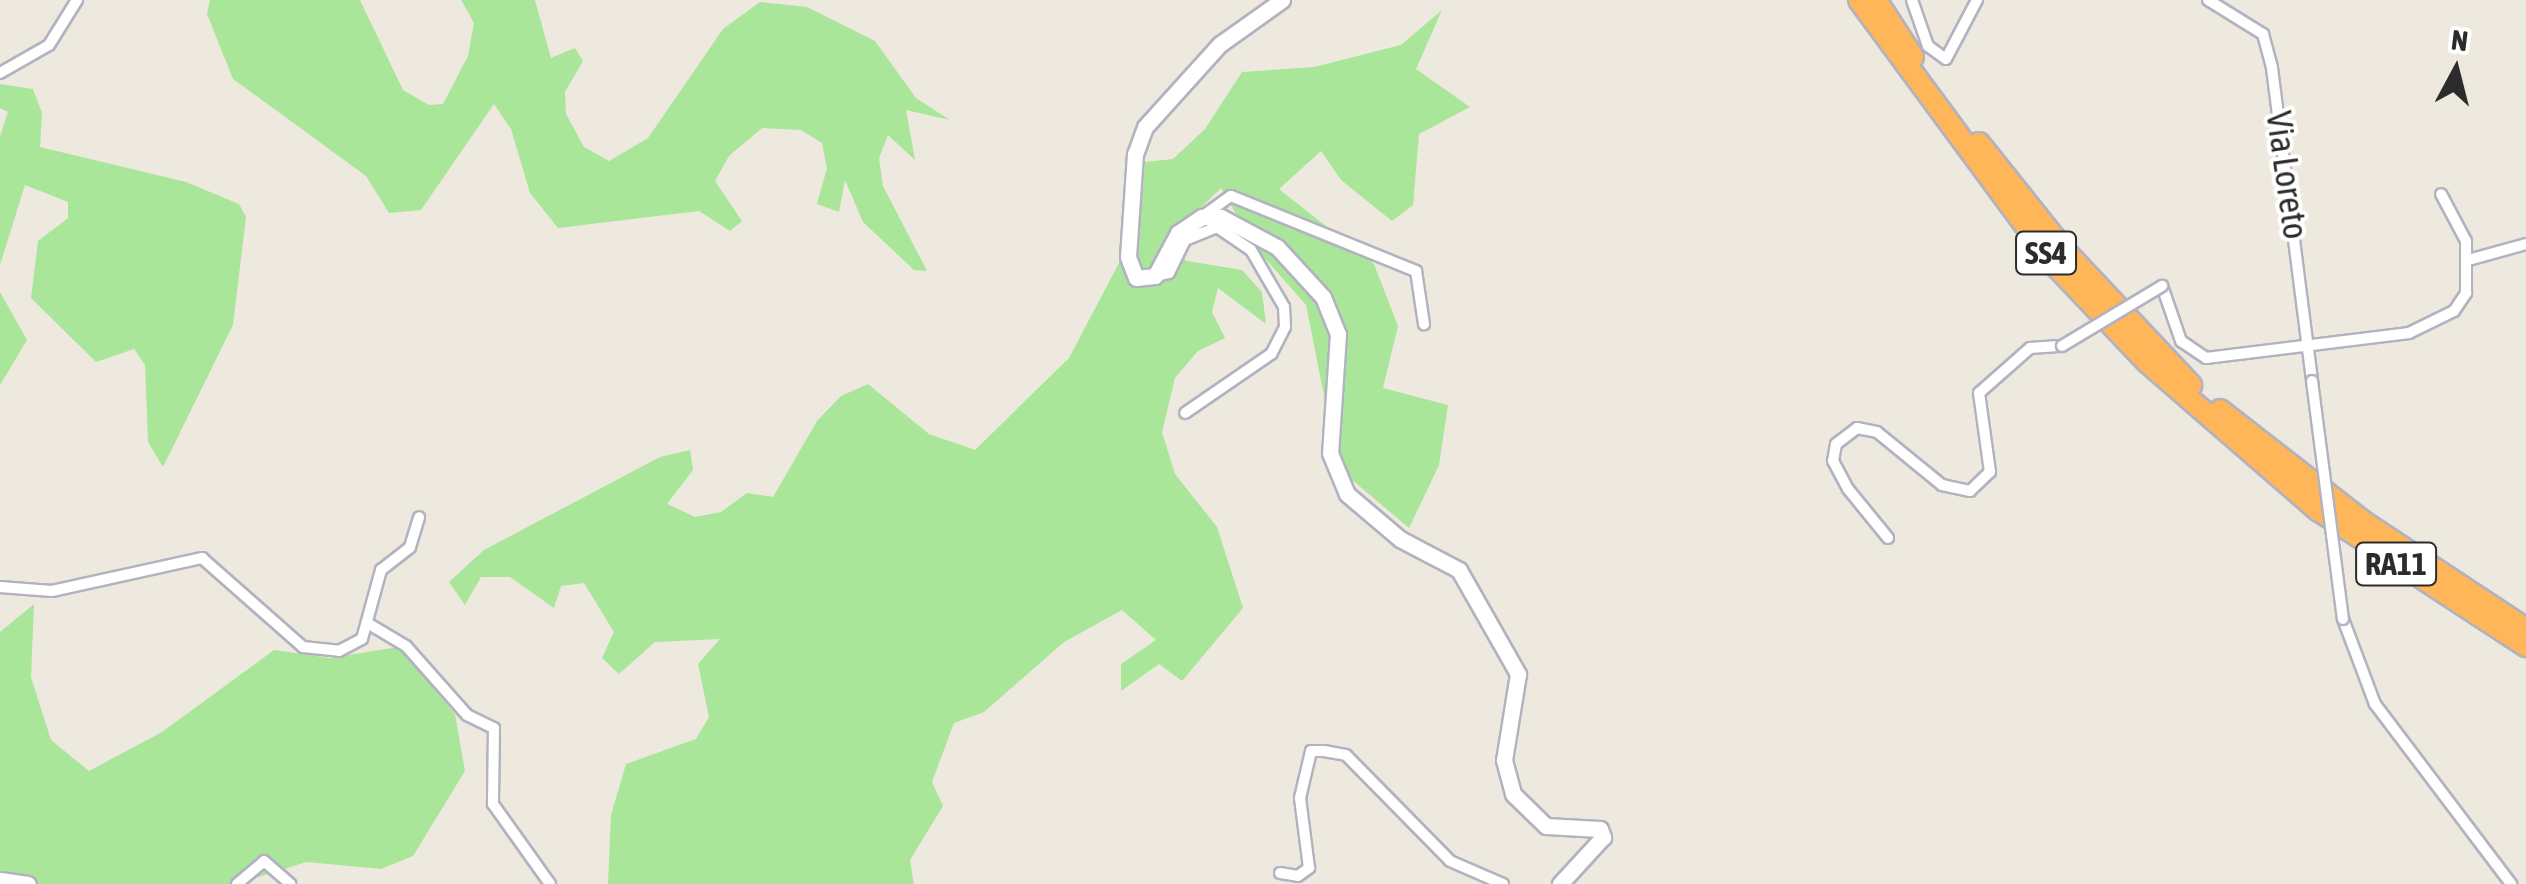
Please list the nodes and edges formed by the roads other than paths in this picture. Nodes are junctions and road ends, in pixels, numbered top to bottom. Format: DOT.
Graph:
graph roads {
  1 [pos="77,0"];
  2 [pos="1282,0"];
  3 [pos="1859,0"];
  4 [pos="1876,0"];
  5 [pos="1912,0"];
  6 [pos="1977,0"];
  7 [pos="2208,0"];
  8 [pos="0,73"];
  9 [pos="2441,194"];
  10 [pos="1202,216"];
  11 [pos="2526,244"];
  12 [pos="2468,260"];
  13 [pos="1156,276"];
  14 [pos="1424,324"];
  15 [pos="2308,344"];
  16 [pos="1185,413"];
  17 [pos="2275,466"];
  18 [pos="419,518"];
  19 [pos="1888,538"];
  20 [pos="0,587"];
  21 [pos="369,624"];
  22 [pos="2526,629"];
  23 [pos="2526,646"];
  24 [pos="1280,873"];
  25 [pos="0,880"];
  26 [pos="552,883"];
  27 [pos="28,884"];
  28 [pos="237,884"];
  29 [pos="290,884"];
  30 [pos="1504,884"];
  31 [pos="1560,884"];
  32 [pos="2511,884"];
  1 -- 8 [label="street"];
  2 -- 13 [label="street"];
  3 -- 17 [label="highway, SS4"];
  4 -- 17 [label="highway, SS4"];
  5 -- 6 [label="street"];
  7 -- 15 [label="street, Via Loreto"];
  9 -- 12 [label="street"];
  10 -- 13 [label="street"];
  10 -- 14 [label="street"];
  10 -- 31 [label="street"];
  11 -- 12 [label="street"];
  12 -- 15 [label="street"];
  13 -- 16 [label="street"];
  15 -- 19 [label="street, bridge"];
  15 -- 32 [label="street, Via Loreto, bridge"];
  17 -- 22 [label="highway, RA11"];
  17 -- 23 [label="highway, RA11"];
  18 -- 21 [label="street"];
  20 -- 21 [label="street"];
  21 -- 26 [label="street"];
  24 -- 30 [label="street"];
  25 -- 27 [label="street"];
  28 -- 29 [label="street"];
}
